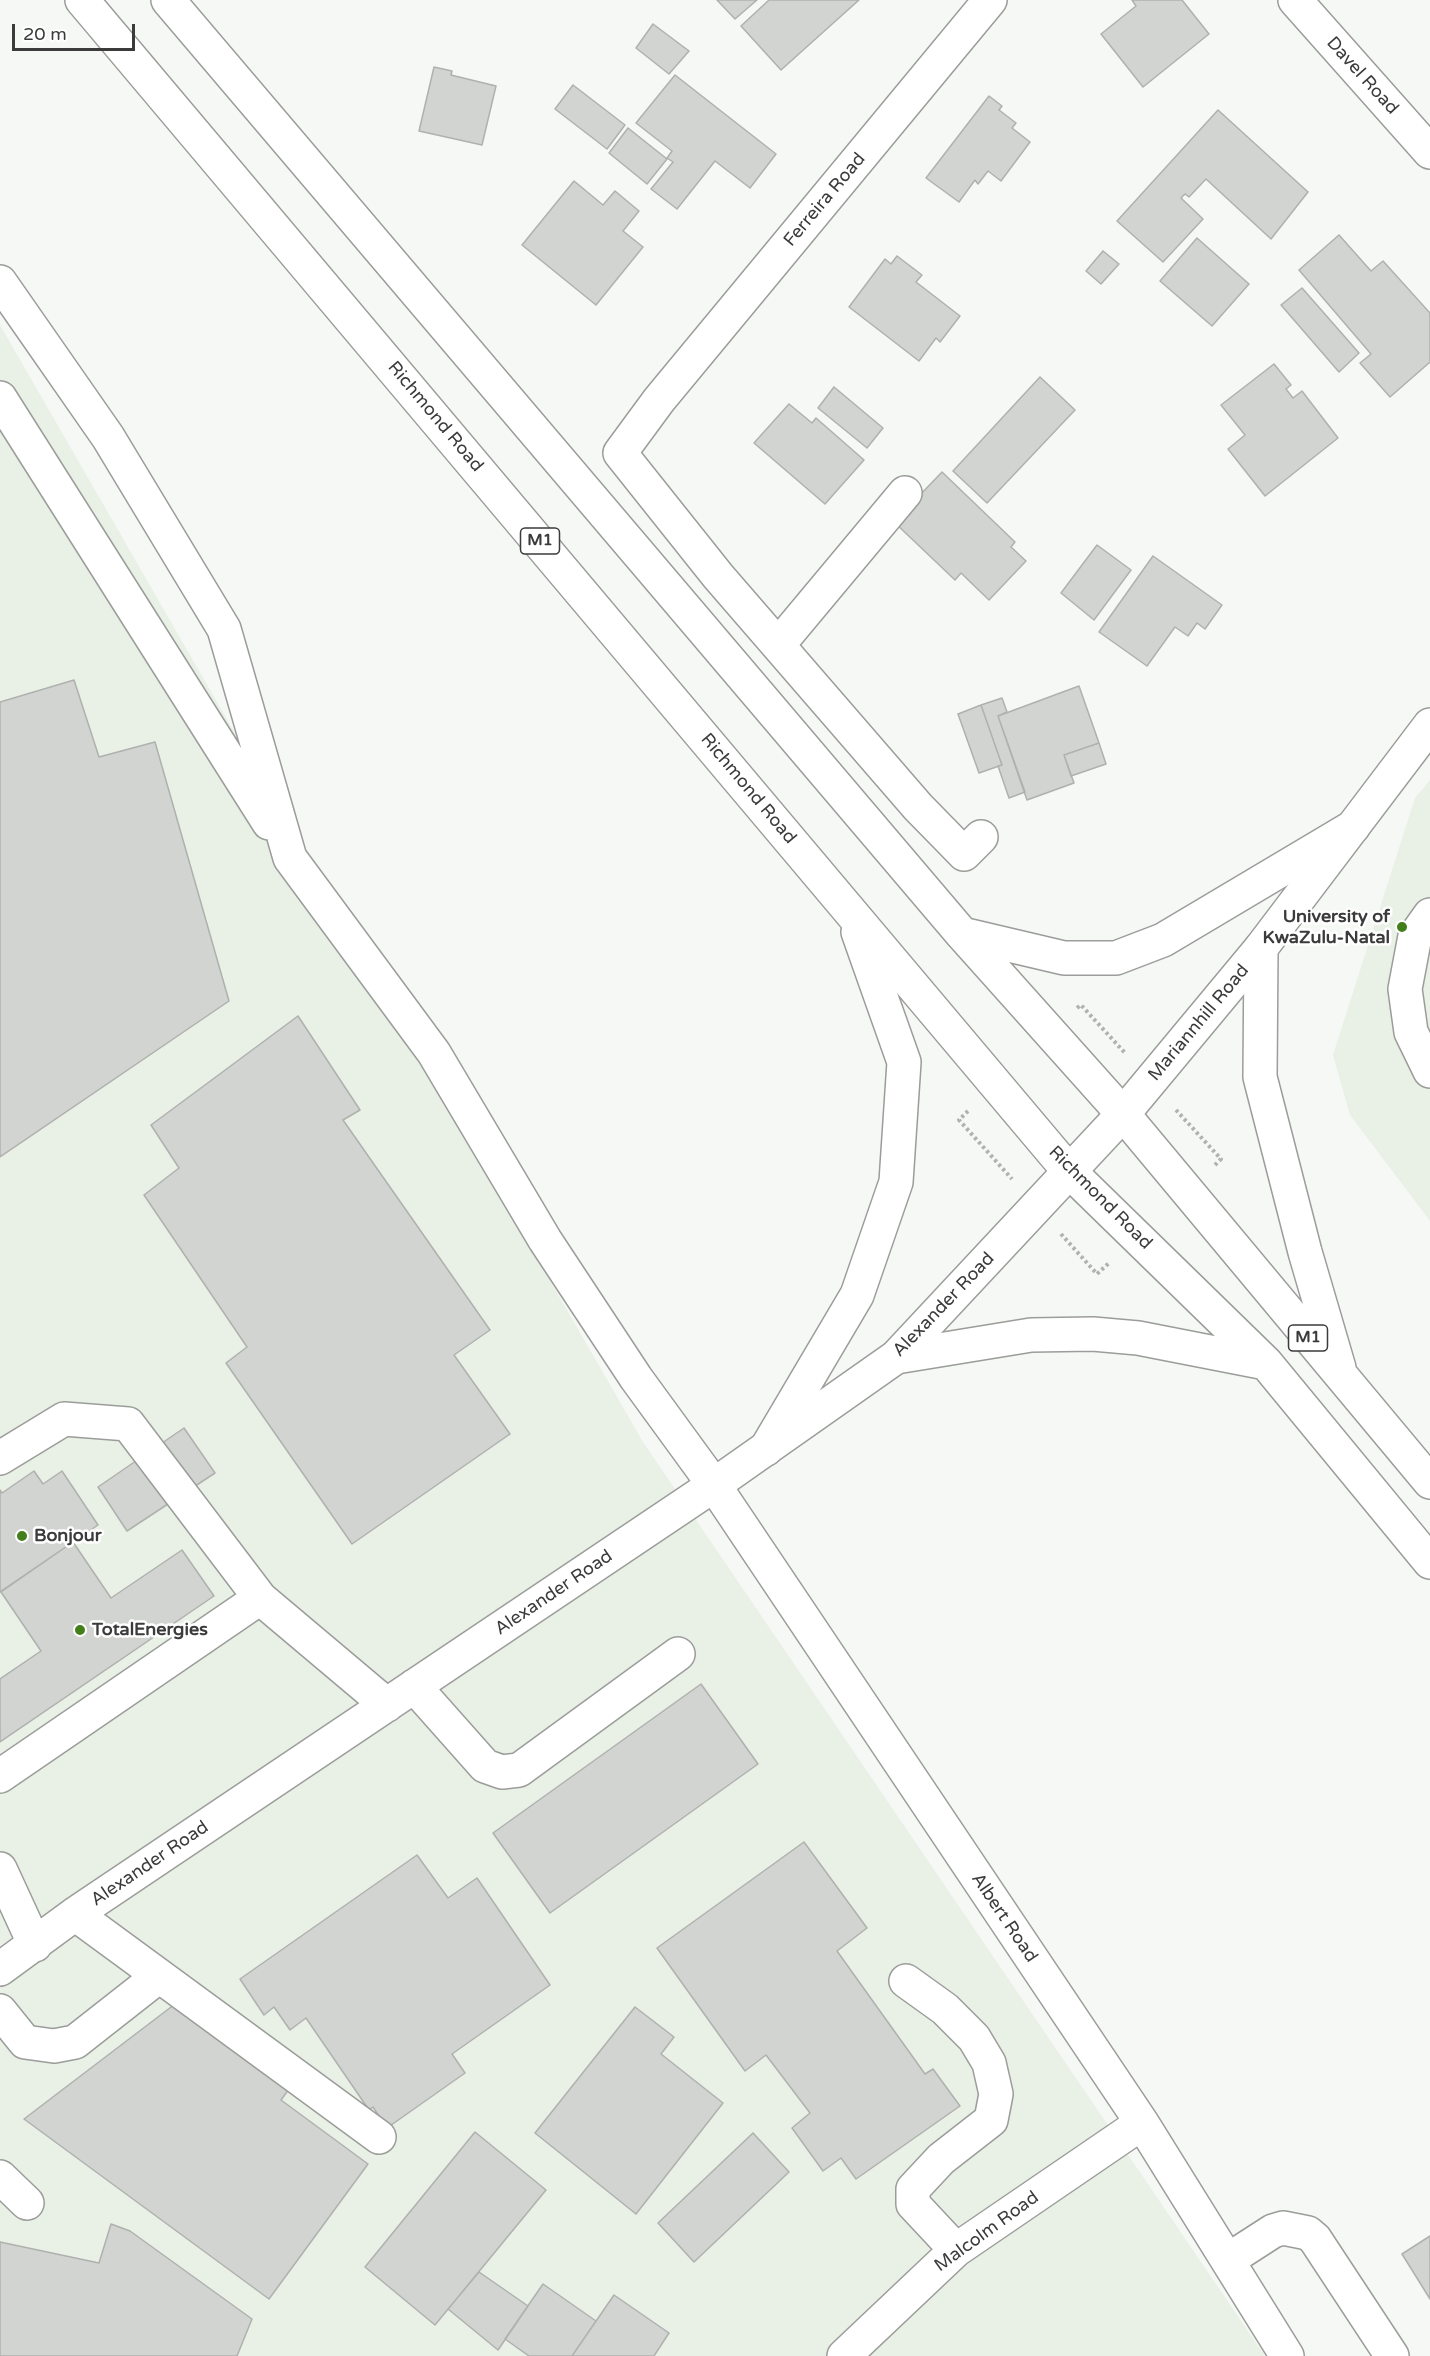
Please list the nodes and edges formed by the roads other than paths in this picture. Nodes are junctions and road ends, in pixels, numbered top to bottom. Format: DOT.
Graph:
graph roads {
  1 [pos="82,0"];
  2 [pos="168,0"];
  3 [pos="990,0"];
  4 [pos="1295,0"];
  5 [pos="1430,152"];
  6 [pos="0,282"];
  7 [pos="0,398"];
  8 [pos="905,493"];
  9 [pos="779,644"];
  10 [pos="1430,725"];
  11 [pos="1353,827"];
  12 [pos="981,837"];
  13 [pos="290,858"];
  14 [pos="852,913"];
  15 [pos="1430,915"];
  16 [pos="962,934"];
  17 [pos="1261,948"];
  18 [pos="1430,1071"];
  19 [pos="1123,1114"];
  20 [pos="1068,1170"];
  21 [pos="896,1358"];
  22 [pos="1266,1363"];
  23 [pos="1343,1380"];
  24 [pos="766,1449"];
  25 [pos="0,1458"];
  26 [pos="1430,1482"];
  27 [pos="714,1485"];
  28 [pos="1430,1562"];
  29 [pos="260,1598"];
  30 [pos="678,1654"];
  31 [pos="414,1686"];
  32 [pos="387,1705"];
  33 [pos="0,1776"];
  34 [pos="0,1869"];
  35 [pos="75,1914"];
  36 [pos="35,1945"];
  37 [pos="0,1969"];
  38 [pos="159,1976"];
  39 [pos="906,1981"];
  40 [pos="0,2012"];
  41 [pos="1142,2123"];
  42 [pos="379,2137"];
  43 [pos="0,2177"];
  44 [pos="27,2203"];
  45 [pos="956,2250"];
  46 [pos="1227,2260"];
  47 [pos="844,2356"];
  48 [pos="1287,2356"];
  49 [pos="1392,2356"];
  1 -- 14 [label="main road, Richmond Road / M1"];
  2 -- 16 [label="main road, M1"];
  3 -- 9 [label="main road, Ferreira Road"];
  4 -- 5 [label="main road, Davel Road"];
  6 -- 13 [label="main road"];
  7 -- 13 [label="main road, Albert Road"];
  8 -- 9 [label="main road"];
  9 -- 12 [label="main road"];
  10 -- 11 [label="main road, Mariannhill Road"];
  11 -- 16 [label="main road"];
  11 -- 17 [label="main road, Mariannhill Road"];
  13 -- 27 [label="main road, Albert Road"];
  14 -- 20 [label="main road, Richmond Road / M1"];
  14 -- 24 [label="main road"];
  15 -- 18 [label="main road"];
  16 -- 19 [label="main road, M1"];
  17 -- 19 [label="main road, Mariannhill Road"];
  17 -- 23 [label="main road"];
  19 -- 20 [label="main road, Mariannhill Road"];
  19 -- 23 [label="main road, M1"];
  20 -- 21 [label="main road, Alexander Road"];
  20 -- 22 [label="main road, Richmond Road / M1"];
  21 -- 22 [label="main road"];
  21 -- 24 [label="main road, Alexander Road"];
  22 -- 28 [label="main road, Richmond Road / M1"];
  23 -- 26 [label="main road, M1"];
  24 -- 27 [label="main road, Alexander Road"];
  25 -- 29 [label="main road"];
  27 -- 31 [label="main road, Alexander Road"];
  27 -- 41 [label="main road, Albert Road"];
  29 -- 32 [label="main road"];
  29 -- 33 [label="main road"];
  30 -- 31 [label="main road"];
  31 -- 32 [label="main road, Alexander Road"];
  32 -- 35 [label="main road, Alexander Road"];
  34 -- 36 [label="main road"];
  35 -- 36 [label="main road, Alexander Road"];
  35 -- 38 [label="main road"];
  36 -- 37 [label="main road, Alexander Road"];
  38 -- 40 [label="main road"];
  38 -- 42 [label="main road"];
  39 -- 45 [label="main road"];
  41 -- 45 [label="main road, Malcolm Road"];
  41 -- 46 [label="main road, Albert Road"];
  43 -- 44 [label="main road"];
  45 -- 47 [label="main road, Malcolm Road"];
  46 -- 48 [label="main road, Albert Road"];
  46 -- 49 [label="main road"];
}
